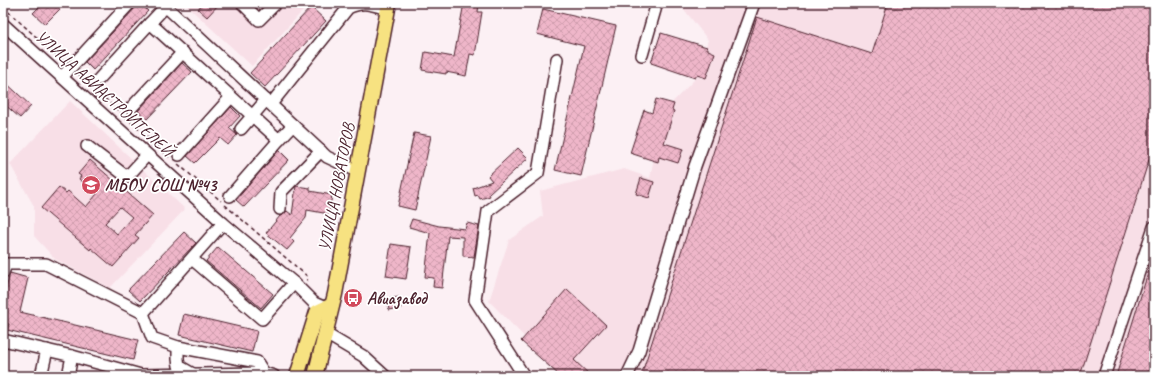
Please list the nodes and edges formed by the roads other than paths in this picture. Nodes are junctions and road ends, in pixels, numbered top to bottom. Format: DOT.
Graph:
graph roads {
  1 [pos="130,3"];
  2 [pos="242,3"];
  3 [pos="276,3"];
  4 [pos="358,3"];
  5 [pos="366,3"];
  6 [pos="657,3"];
  7 [pos="754,3"];
  8 [pos="164,4"];
  9 [pos="389,6"];
  10 [pos="150,23"];
  11 [pos="3,24"];
  12 [pos="183,52"];
  13 [pos="642,55"];
  14 [pos="557,59"];
  15 [pos="62,78"];
  16 [pos="99,79"];
  17 [pos="232,97"];
  18 [pos="269,102"];
  19 [pos="131,108"];
  20 [pos="252,116"];
  21 [pos="293,125"];
  22 [pos="242,129"];
  23 [pos="279,140"];
  24 [pos="87,146"];
  25 [pos="321,151"];
  26 [pos="148,155"];
  27 [pos="179,155"];
  28 [pos="357,171"];
  29 [pos="230,196"];
  30 [pos="280,208"];
  31 [pos="223,223"];
  32 [pos="1154,227"];
  33 [pos="192,259"];
  34 [pos="3,273"];
  35 [pos="300,284"];
  36 [pos="330,307"];
  37 [pos="143,313"];
  38 [pos="326,334"];
  39 [pos="3,340"];
  40 [pos="178,347"];
  41 [pos="47,350"];
  42 [pos="72,356"];
  43 [pos="237,374"];
  44 [pos="269,374"];
  45 [pos="194,375"];
  46 [pos="298,375"];
  47 [pos="41,376"];
  48 [pos="68,376"];
  49 [pos="315,376"];
  50 [pos="385,376"];
  51 [pos="524,376"];
  52 [pos="628,376"];
  53 [pos="1104,376"];
  1 -- 15 [label="street"];
  2 -- 3 [label="street"];
  4 -- 5 [label="street"];
  4 -- 18 [label="street"];
  5 -- 9 [label="street"];
  6 -- 13 [label="street"];
  7 -- 52 [label="street"];
  8 -- 10 [label="street"];
  8 -- 18 [label="street"];
  9 -- 28 [label="main road, УЛИЦА НОВАТОРОВ"];
  10 -- 12 [label="street"];
  10 -- 16 [label="street"];
  11 -- 15 [label="street, УЛИЦА АВИАСТРОИТЕЛЕЙ"];
  12 -- 17 [label="street"];
  12 -- 19 [label="street"];
  14 -- 51 [label="street"];
  15 -- 26 [label="street, УЛИЦА АВИАСТРОИТЕЛЕЙ"];
  17 -- 20 [label="street"];
  17 -- 27 [label="street"];
  18 -- 20 [label="street"];
  18 -- 21 [label="street"];
  20 -- 22 [label="street"];
  20 -- 23 [label="street"];
  21 -- 23 [label="street"];
  21 -- 25 [label="street"];
  23 -- 29 [label="street"];
  24 -- 26 [label="street"];
  25 -- 28 [label="street"];
  25 -- 30 [label="street"];
  26 -- 31 [label="street, УЛИЦА АВИАСТРОИТЕЛЕЙ"];
  28 -- 36 [label="main road, УЛИЦА НОВАТОРОВ"];
  31 -- 33 [label="street"];
  31 -- 35 [label="street, УЛИЦА АВИАСТРОИТЕЛЕЙ"];
  32 -- 53 [label="street"];
  33 -- 35 [label="street"];
  33 -- 37 [label="street"];
  34 -- 37 [label="street"];
  35 -- 36 [label="street, УЛИЦА АВИАСТРОИТЕЛЕЙ"];
  36 -- 38 [label="main road, УЛИЦА НОВАТОРОВ"];
  36 -- 46 [label="main road"];
  37 -- 40 [label="street"];
  38 -- 49 [label="main road, УЛИЦА НОВАТОРОВ"];
  38 -- 50 [label="street"];
  39 -- 41 [label="street"];
  40 -- 44 [label="street"];
  40 -- 45 [label="street"];
  41 -- 42 [label="street"];
  41 -- 47 [label="street"];
  42 -- 45 [label="street"];
  42 -- 48 [label="street"];
  43 -- 44 [label="street"];
  43 -- 45 [label="street"];
}
